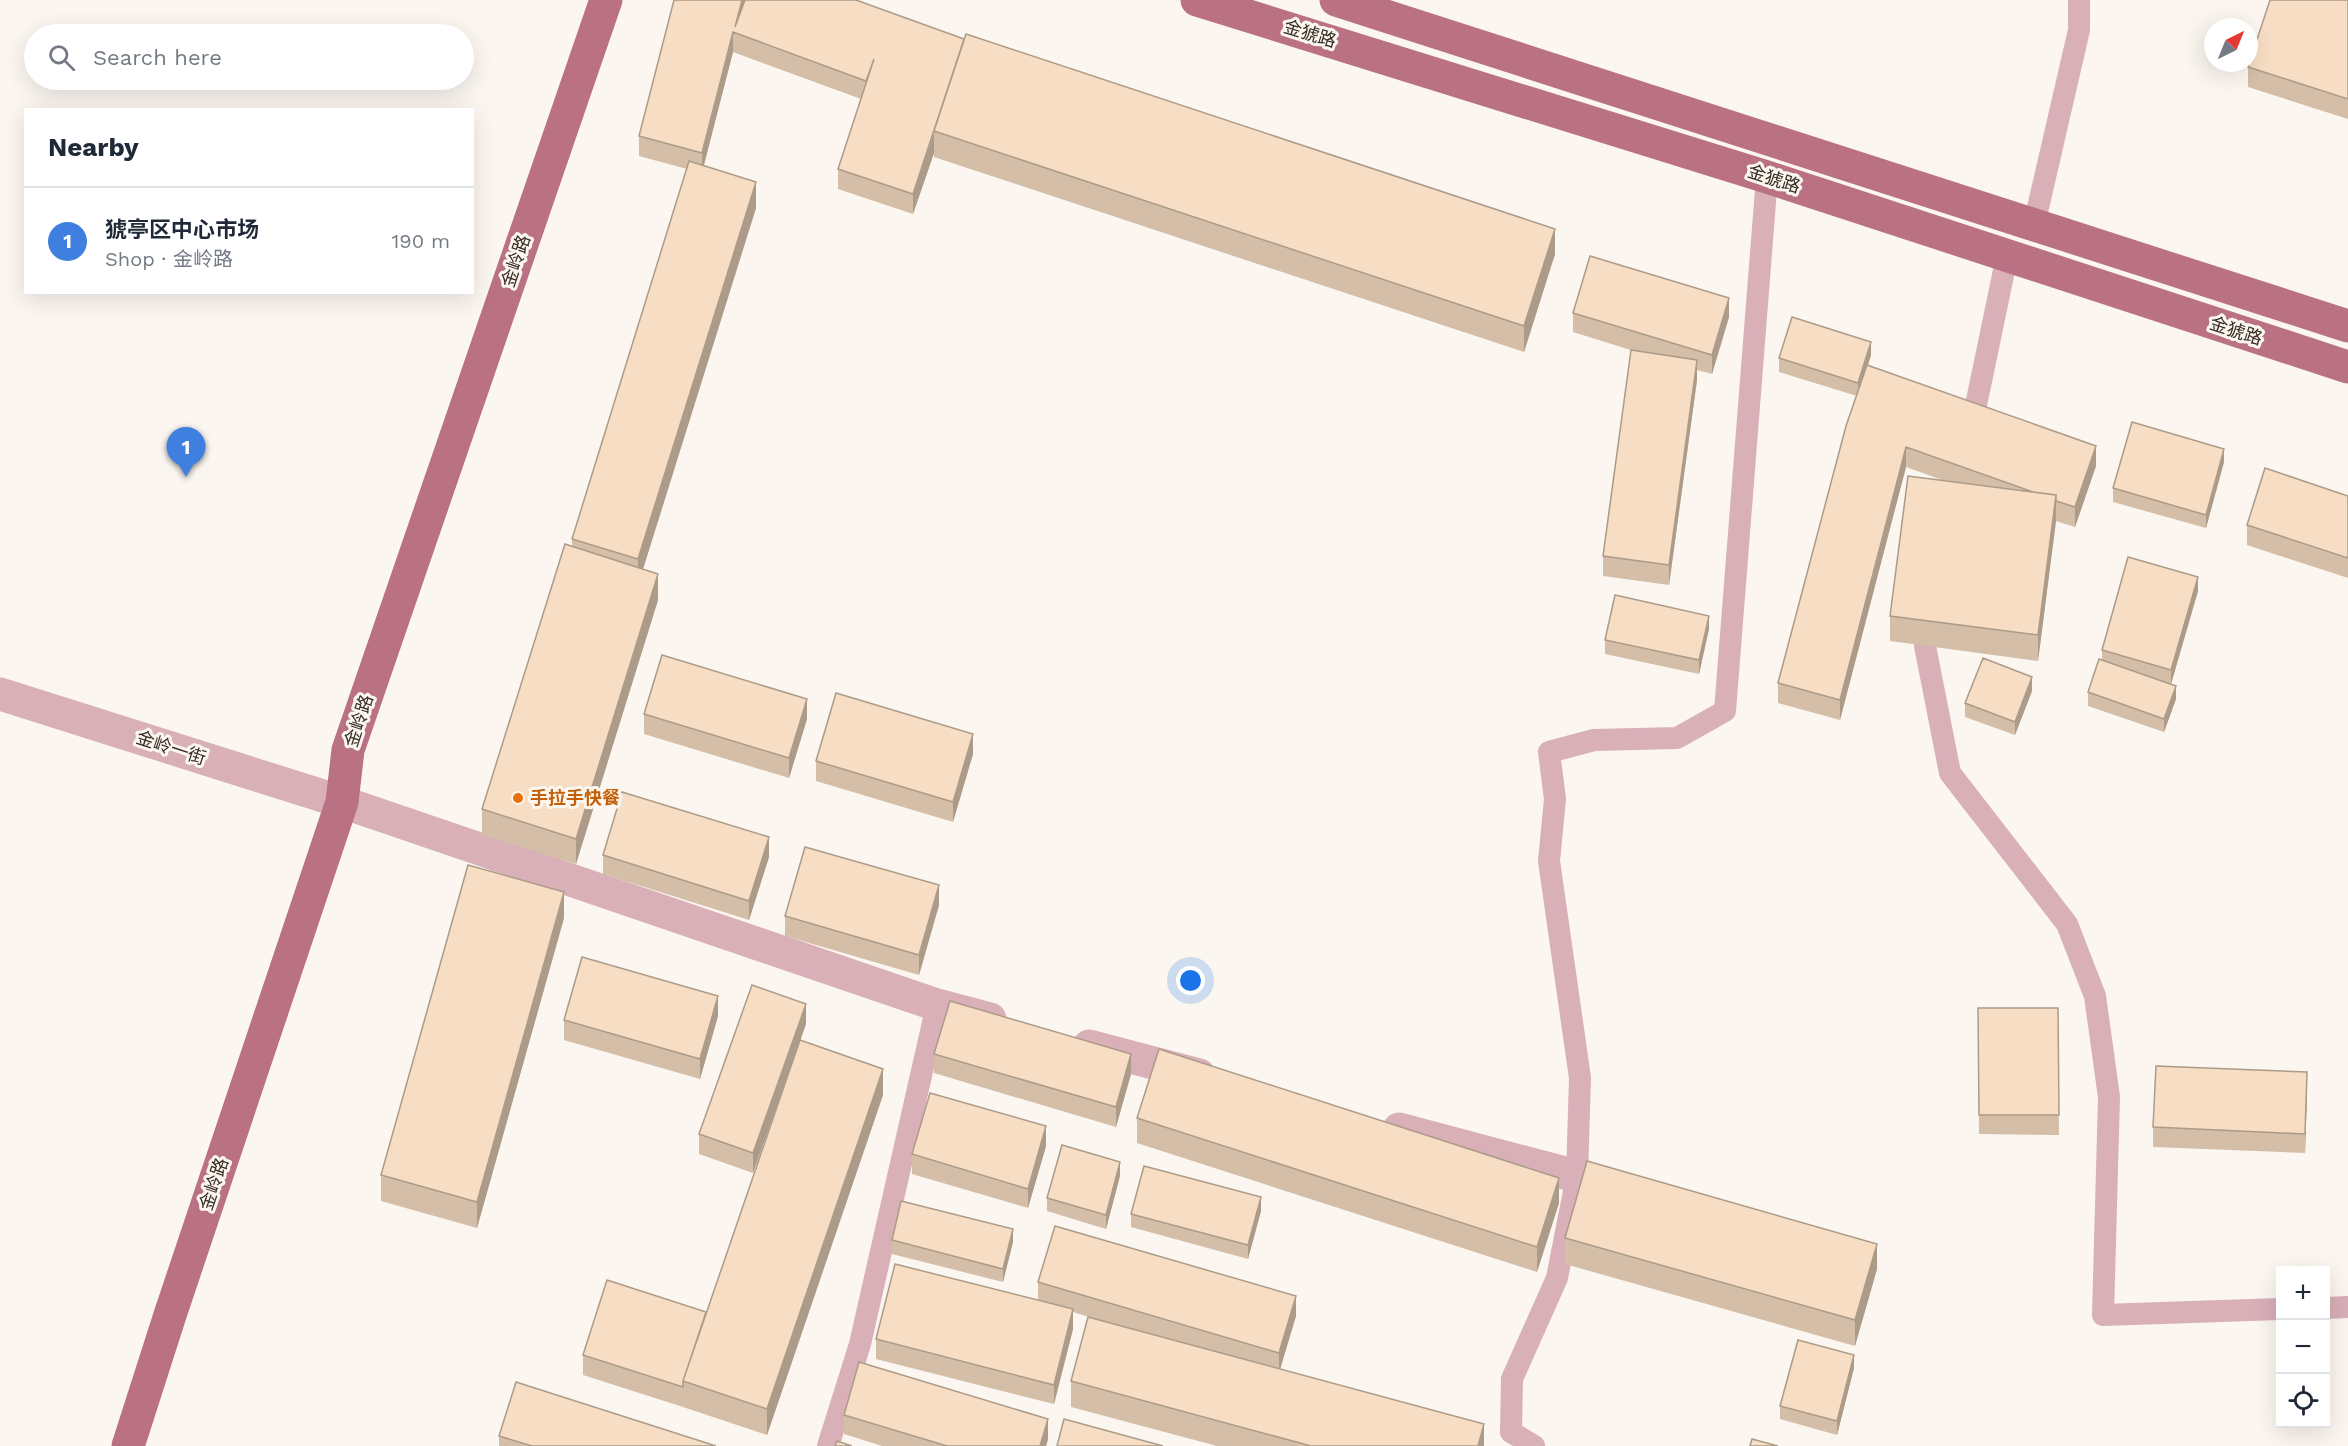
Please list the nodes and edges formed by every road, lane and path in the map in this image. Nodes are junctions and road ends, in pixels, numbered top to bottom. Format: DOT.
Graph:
graph roads {
  1 [pos="606,0"];
  2 [pos="1197,0"];
  3 [pos="1336,0"];
  4 [pos="2079,0"];
  5 [pos="1767,177"];
  6 [pos="2034,225"];
  7 [pos="2007,256"];
  8 [pos="2348,326"];
  9 [pos="2348,367"];
  10 [pos="1966,451"];
  11 [pos="1935,600"];
  12 [pos="0,694"];
  13 [pos="342,802"];
  14 [pos="937,1005"];
  15 [pos="1017,1027"];
  16 [pos="1063,1039"];
  17 [pos="1223,1082"];
  18 [pos="1371,1121"];
  19 [pos="1577,1176"];
  20 [pos="1655,1197"];
  21 [pos="2348,1307"];
  22 [pos="2330,1308"];
  23 [pos="2276,1309"];
  24 [pos="128,1446"];
  25 [pos="828,1446"];
  26 [pos="1534,1446"];
  1 -- 13 [label="main road, 金岭路"];
  2 -- 5 [label="main road, 金猇路"];
  3 -- 6 [label="main road, 金猇路"];
  4 -- 6 [label="lane"];
  5 -- 7 [label="main road, 金猇路"];
  5 -- 19 [label="lane"];
  6 -- 8 [label="main road, 金猇路"];
  7 -- 9 [label="main road, 金猇路"];
  7 -- 10 [label="lane"];
  11 -- 23 [label="lane"];
  12 -- 13 [label="street, 金岭一街"];
  13 -- 14 [label="street, 金岭一街"];
  13 -- 24 [label="main road, 金岭路"];
  14 -- 15 [label="street, 金岭一街"];
  14 -- 25 [label="lane"];
  16 -- 17 [label="street"];
  18 -- 19 [label="street"];
  19 -- 20 [label="street"];
  19 -- 26 [label="lane"];
  21 -- 22 [label="lane"];
}
